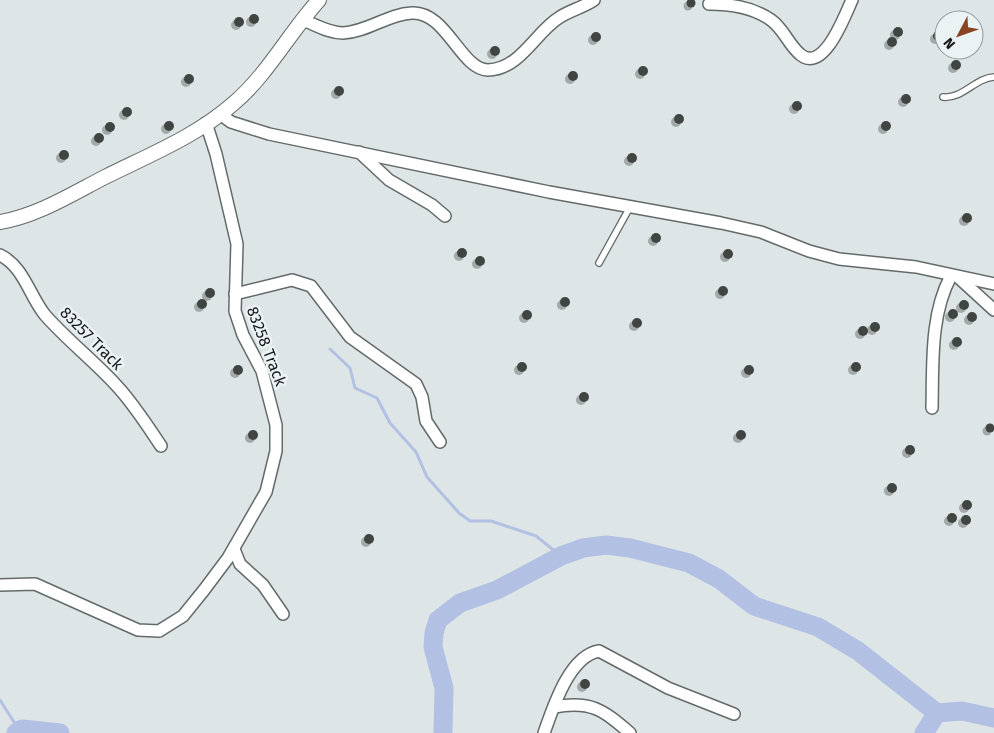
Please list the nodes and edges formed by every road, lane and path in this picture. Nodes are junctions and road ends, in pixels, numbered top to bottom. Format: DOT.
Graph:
graph roads {
  1 [pos="319,0"];
  2 [pos="594,0"];
  3 [pos="852,0"];
  4 [pos="709,4"];
  5 [pos="303,20"];
  6 [pos="994,77"];
  7 [pos="943,97"];
  8 [pos="220,114"];
  9 [pos="206,123"];
  10 [pos="359,152"];
  11 [pos="630,207"];
  12 [pos="445,216"];
  13 [pos="0,222"];
  14 [pos="0,255"];
  15 [pos="599,263"];
  16 [pos="954,276"];
  17 [pos="994,284"];
  18 [pos="234,294"];
  19 [pos="994,310"];
  20 [pos="932,408"];
  21 [pos="440,442"];
  22 [pos="161,446"];
  23 [pos="234,549"];
  24 [pos="0,586"];
  25 [pos="283,614"];
  26 [pos="554,707"];
  27 [pos="734,714"];
  28 [pos="544,733"];
  29 [pos="630,733"];
  1 -- 5 [label="street"];
  2 -- 5 [label="street"];
  3 -- 4 [label="street"];
  5 -- 8 [label="street"];
  6 -- 7 [label="lane"];
  8 -- 9 [label="street"];
  8 -- 10 [label="street"];
  9 -- 13 [label="street"];
  9 -- 18 [label="street, 83258 Track"];
  10 -- 11 [label="street"];
  10 -- 12 [label="street"];
  11 -- 15 [label="lane"];
  11 -- 16 [label="street"];
  14 -- 22 [label="street, 83257 Track"];
  16 -- 17 [label="street"];
  16 -- 19 [label="street"];
  16 -- 20 [label="street"];
  18 -- 21 [label="street"];
  18 -- 23 [label="street, 83258 Track"];
  23 -- 24 [label="street, 83258 Track"];
  23 -- 25 [label="street"];
  26 -- 27 [label="street"];
  26 -- 28 [label="street"];
  26 -- 29 [label="street"];
}
